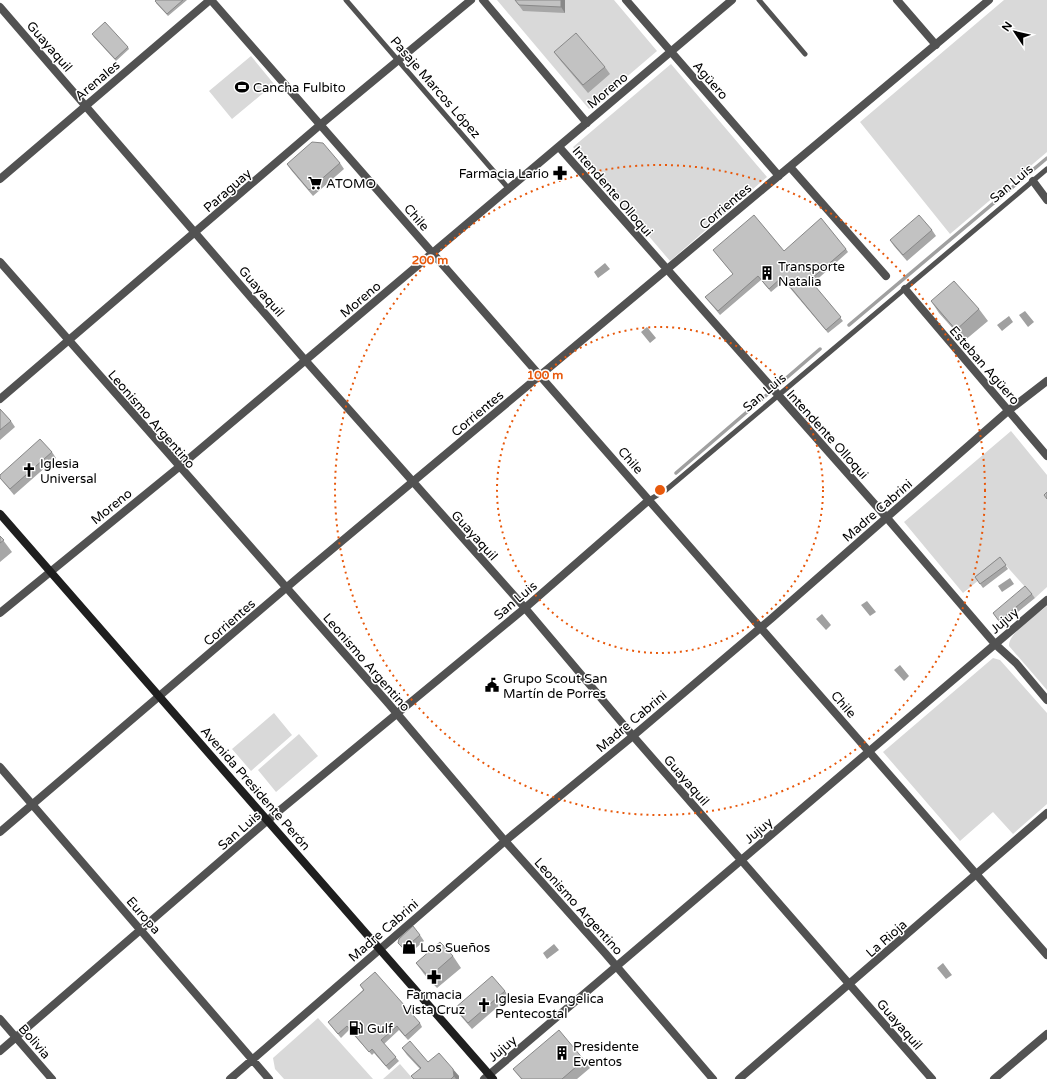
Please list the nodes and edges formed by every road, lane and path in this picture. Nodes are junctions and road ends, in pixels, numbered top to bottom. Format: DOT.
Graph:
graph roads {
  1 [pos="210,0"];
  2 [pos="346,0"];
  3 [pos="471,0"];
  4 [pos="483,0"];
  5 [pos="626,0"];
  6 [pos="732,0"];
  7 [pos="759,0"];
  8 [pos="897,0"];
  9 [pos="989,0"];
  10 [pos="0,7"];
  11 [pos="936,45"];
  12 [pos="671,52"];
  13 [pos="805,54"];
  14 [pos="398,60"];
  15 [pos="86,106"];
  16 [pos="587,123"];
  17 [pos="320,125"];
  18 [pos="559,147"];
  19 [pos="790,167"];
  20 [pos="1047,169"];
  21 [pos="779,176"];
  22 [pos="0,178"];
  23 [pos="1033,181"];
  24 [pos="509,189"];
  25 [pos="1047,200"];
  26 [pos="196,233"];
  27 [pos="432,253"];
  28 [pos="0,262"];
  29 [pos="667,269"];
  30 [pos="886,276"];
  31 [pos="905,290"];
  32 [pos="69,341"];
  33 [pos="305,360"];
  34 [pos="540,376"];
  35 [pos="1047,381"];
  36 [pos="778,396"];
  37 [pos="0,399"];
  38 [pos="1008,411"];
  39 [pos="1047,456"];
  40 [pos="178,467"];
  41 [pos="413,482"];
  42 [pos="649,500"];
  43 [pos="0,514"];
  44 [pos="887,518"];
  45 [pos="50,571"];
  46 [pos="287,588"];
  47 [pos="1047,600"];
  48 [pos="525,608"];
  49 [pos="0,613"];
  50 [pos="760,628"];
  51 [pos="995,644"];
  52 [pos="160,696"];
  53 [pos="1047,700"];
  54 [pos="397,715"];
  55 [pos="633,736"];
  56 [pos="870,752"];
  57 [pos="0,767"];
  58 [pos="32,804"];
  59 [pos="1047,814"];
  60 [pos="268,820"];
  61 [pos="0,832"];
  62 [pos="505,841"];
  63 [pos="742,860"];
  64 [pos="977,875"];
  65 [pos="142,930"];
  66 [pos="380,949"];
  67 [pos="1047,955"];
  68 [pos="616,966"];
  69 [pos="849,985"];
  70 [pos="0,1019"];
  71 [pos="1047,1034"];
  72 [pos="16,1037"];
  73 [pos="0,1051"];
  74 [pos="252,1060"];
  75 [pos="489,1078"];
  76 [pos="52,1079"];
  77 [pos="230,1079"];
  78 [pos="269,1079"];
  79 [pos="713,1079"];
  80 [pos="739,1079"];
  81 [pos="932,1079"];
  82 [pos="994,1079"];
  1 -- 15 [label="street, Arenales"];
  1 -- 17 [label="street, Chile"];
  2 -- 14 [label="lane, Pasaje Marcos López"];
  3 -- 14 [label="street, Paraguay"];
  4 -- 16 [label="street"];
  5 -- 12 [label="street, Agüero"];
  6 -- 12 [label="street, Moreno"];
  7 -- 13 [label="lane"];
  8 -- 11 [label="street"];
  9 -- 11 [label="street, Corrientes"];
  10 -- 15 [label="street, Guayaquil"];
  11 -- 19 [label="street, Corrientes"];
  12 -- 16 [label="street, Moreno"];
  12 -- 21 [label="street, Agüero"];
  14 -- 17 [label="street, Paraguay"];
  14 -- 24 [label="lane, Pasaje Marcos López"];
  15 -- 22 [label="street, Arenales"];
  15 -- 26 [label="street, Guayaquil"];
  16 -- 18 [label="street, Moreno"];
  17 -- 26 [label="street, Paraguay"];
  17 -- 27 [label="street, Chile"];
  18 -- 24 [label="street, Moreno"];
  18 -- 29 [label="street, Intendente Olloqui"];
  19 -- 21 [label="street, Corrientes"];
  19 -- 30 [label="street"];
  20 -- 23 [label="lane, San Luis"];
  21 -- 29 [label="street, Corrientes"];
  23 -- 25 [label="street"];
  23 -- 31 [label="lane, San Luis"];
  24 -- 27 [label="street, Moreno"];
  26 -- 32 [label="street, Paraguay"];
  26 -- 33 [label="street, Guayaquil"];
  27 -- 33 [label="street, Moreno"];
  27 -- 34 [label="street, Chile"];
  28 -- 32 [label="street, Leonismo Argentino"];
  29 -- 34 [label="street, Corrientes"];
  29 -- 36 [label="street, Intendente Olloqui"];
  31 -- 36 [label="lane, San Luis"];
  31 -- 38 [label="street, Esteban Agüero"];
  32 -- 37 [label="street, Paraguay"];
  32 -- 40 [label="street, Leonismo Argentino"];
  33 -- 40 [label="street, Moreno"];
  33 -- 41 [label="street, Guayaquil"];
  34 -- 41 [label="street, Corrientes"];
  34 -- 42 [label="street, Chile"];
  35 -- 38 [label="street, Madre Cabrini"];
  36 -- 42 [label="lane, San Luis"];
  36 -- 44 [label="street, Intendente Olloqui"];
  38 -- 39 [label="street, Esteban Agüero"];
  38 -- 44 [label="street, Madre Cabrini"];
  40 -- 45 [label="street, Moreno"];
  40 -- 46 [label="street, Leonismo Argentino"];
  41 -- 46 [label="street, Corrientes"];
  41 -- 48 [label="street, Guayaquil"];
  42 -- 48 [label="street, San Luis"];
  42 -- 50 [label="street, Chile"];
  43 -- 45 [label="main road, Avenida Presidente Perón"];
  44 -- 50 [label="street, Madre Cabrini"];
  44 -- 51 [label="street, Intendente Olloqui"];
  45 -- 49 [label="street, Moreno"];
  45 -- 52 [label="main road, Avenida Presidente Perón"];
  46 -- 52 [label="street, Corrientes"];
  46 -- 54 [label="street, Leonismo Argentino"];
  47 -- 51 [label="street, Jujuy"];
  48 -- 54 [label="street, San Luis"];
  48 -- 55 [label="street, Guayaquil"];
  50 -- 55 [label="street, Madre Cabrini"];
  50 -- 56 [label="street, Chile"];
  51 -- 53 [label="street, Intendente Olloqui"];
  51 -- 56 [label="street, Jujuy"];
  52 -- 58 [label="street, Corrientes"];
  52 -- 60 [label="main road, Avenida Presidente Perón"];
  54 -- 60 [label="street, San Luis"];
  54 -- 62 [label="street, Leonismo Argentino"];
  55 -- 62 [label="street, Madre Cabrini"];
  55 -- 63 [label="street, Guayaquil"];
  56 -- 63 [label="street, Jujuy"];
  56 -- 64 [label="street, Chile"];
  57 -- 58 [label="street, Europa"];
  58 -- 61 [label="street, Corrientes"];
  58 -- 65 [label="street, Europa"];
  59 -- 64 [label="street, La Rioja"];
  60 -- 65 [label="street, San Luis"];
  60 -- 66 [label="main road, Avenida Presidente Perón"];
  62 -- 66 [label="street, Madre Cabrini"];
  62 -- 68 [label="street, Leonismo Argentino"];
  63 -- 68 [label="street, Jujuy"];
  63 -- 69 [label="street, Guayaquil"];
  64 -- 67 [label="street, Chile"];
  64 -- 69 [label="street, La Rioja"];
  65 -- 72 [label="street, San Luis"];
  65 -- 74 [label="street, Europa"];
  66 -- 74 [label="street, Madre Cabrini"];
  66 -- 75 [label="main road, Avenida Presidente Perón"];
  68 -- 75 [label="street, Jujuy"];
  68 -- 79 [label="street, Leonismo Argentino"];
  69 -- 80 [label="street, La Rioja"];
  69 -- 81 [label="street, Guayaquil"];
  70 -- 72 [label="street, Bolivia"];
  71 -- 82 [label="street"];
  72 -- 73 [label="street, San Luis"];
  72 -- 76 [label="street, Bolivia"];
  74 -- 77 [label="street, Madre Cabrini"];
  74 -- 78 [label="street, Europa"];
}
